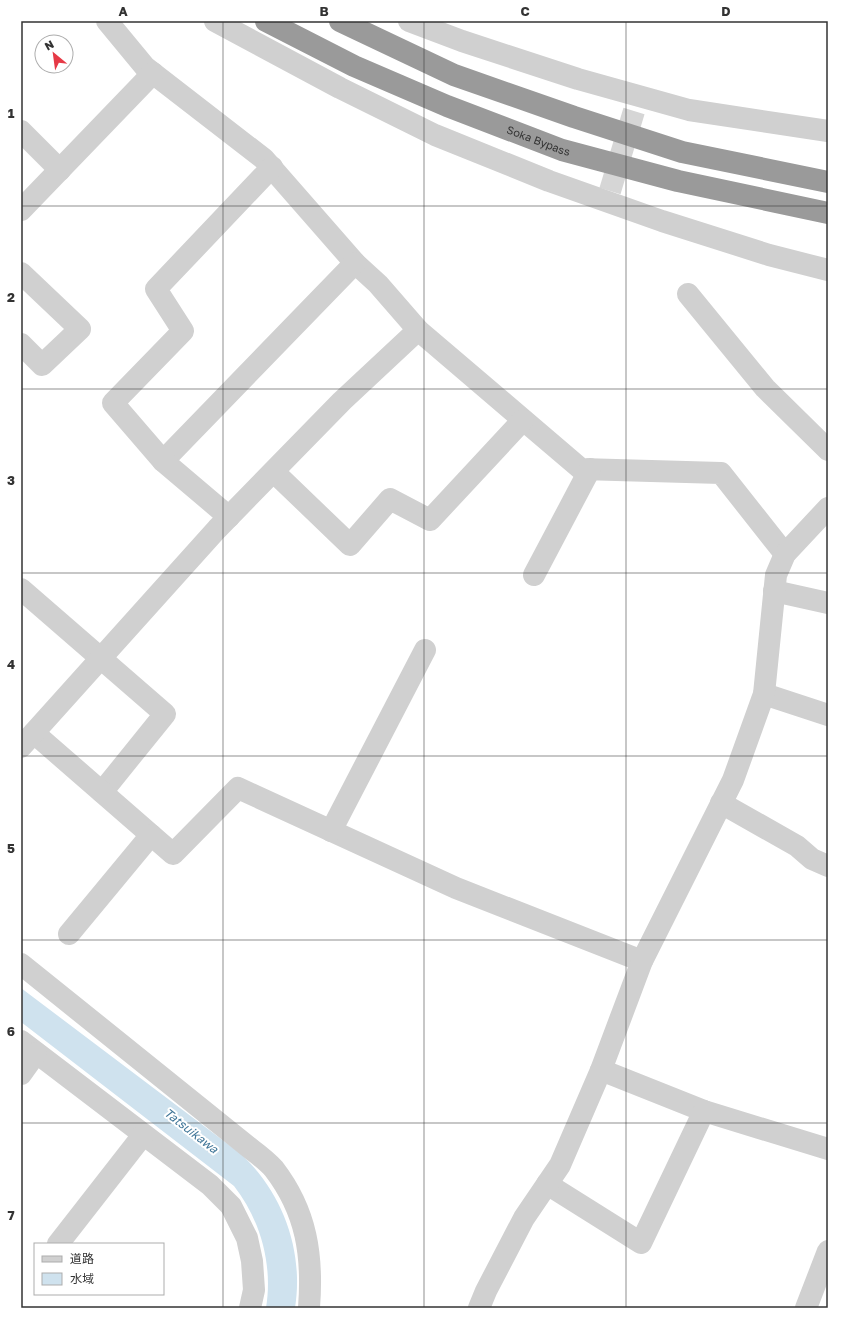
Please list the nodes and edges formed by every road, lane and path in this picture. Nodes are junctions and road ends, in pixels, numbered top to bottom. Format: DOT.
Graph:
graph roads {
  1 [pos="107,21"];
  2 [pos="215,21"];
  3 [pos="266,21"];
  4 [pos="340,21"];
  5 [pos="409,21"];
  6 [pos="153,73"];
  7 [pos="21,131"];
  8 [pos="828,131"];
  9 [pos="272,167"];
  10 [pos="60,170"];
  11 [pos="828,182"];
  12 [pos="21,210"];
  13 [pos="828,213"];
  14 [pos="355,263"];
  15 [pos="828,270"];
  16 [pos="21,273"];
  17 [pos="688,294"];
  18 [pos="418,330"];
  19 [pos="21,344"];
  20 [pos="523,420"];
  21 [pos="828,450"];
  22 [pos="163,461"];
  23 [pos="590,470"];
  24 [pos="274,472"];
  25 [pos="827,512"];
  26 [pos="229,517"];
  27 [pos="785,554"];
  28 [pos="534,575"];
  29 [pos="21,589"];
  30 [pos="774,592"];
  31 [pos="828,603"];
  32 [pos="424,650"];
  33 [pos="101,658"];
  34 [pos="764,694"];
  35 [pos="828,715"];
  36 [pos="27,740"];
  37 [pos="102,792"];
  38 [pos="721,804"];
  39 [pos="331,831"];
  40 [pos="151,835"];
  41 [pos="828,866"];
  42 [pos="69,934"];
  43 [pos="642,961"];
  44 [pos="21,964"];
  45 [pos="28,1047"];
  46 [pos="601,1070"];
  47 [pos="21,1074"];
  48 [pos="704,1111"];
  49 [pos="143,1135"];
  50 [pos="828,1149"];
  51 [pos="547,1184"];
  52 [pos="59,1243"];
  53 [pos="828,1251"];
  54 [pos="250,1308"];
  55 [pos="309,1308"];
  56 [pos="479,1308"];
  57 [pos="806,1308"];
  1 -- 6 [label="street"];
  2 -- 15 [label="street"];
  3 -- 13 [label="highway, Soka Bypass"];
  4 -- 11 [label="highway"];
  5 -- 8 [label="street"];
  6 -- 9 [label="street"];
  6 -- 10 [label="street"];
  7 -- 10 [label="street"];
  9 -- 14 [label="street"];
  9 -- 22 [label="street"];
  10 -- 12 [label="street"];
  14 -- 18 [label="street"];
  14 -- 22 [label="street"];
  16 -- 19 [label="street"];
  17 -- 21 [label="street"];
  18 -- 20 [label="street"];
  18 -- 24 [label="street"];
  20 -- 23 [label="street"];
  20 -- 24 [label="street"];
  22 -- 26 [label="street"];
  23 -- 27 [label="street"];
  23 -- 28 [label="street"];
  24 -- 26 [label="street"];
  25 -- 27 [label="street"];
  26 -- 33 [label="street"];
  27 -- 30 [label="street"];
  29 -- 33 [label="street"];
  30 -- 31 [label="street"];
  30 -- 34 [label="street"];
  32 -- 39 [label="street"];
  33 -- 36 [label="street"];
  33 -- 37 [label="street"];
  34 -- 35 [label="street"];
  34 -- 38 [label="street"];
  36 -- 37 [label="street"];
  37 -- 40 [label="street"];
  38 -- 41 [label="street"];
  38 -- 43 [label="street"];
  39 -- 40 [label="street"];
  39 -- 43 [label="street"];
  40 -- 42 [label="street"];
  43 -- 46 [label="street"];
  44 -- 55 [label="street"];
  45 -- 47 [label="street"];
  45 -- 49 [label="street"];
  46 -- 48 [label="street"];
  46 -- 51 [label="street"];
  48 -- 50 [label="street"];
  48 -- 51 [label="street"];
  49 -- 52 [label="street"];
  49 -- 54 [label="street"];
  51 -- 56 [label="street"];
  53 -- 57 [label="street"];
}
